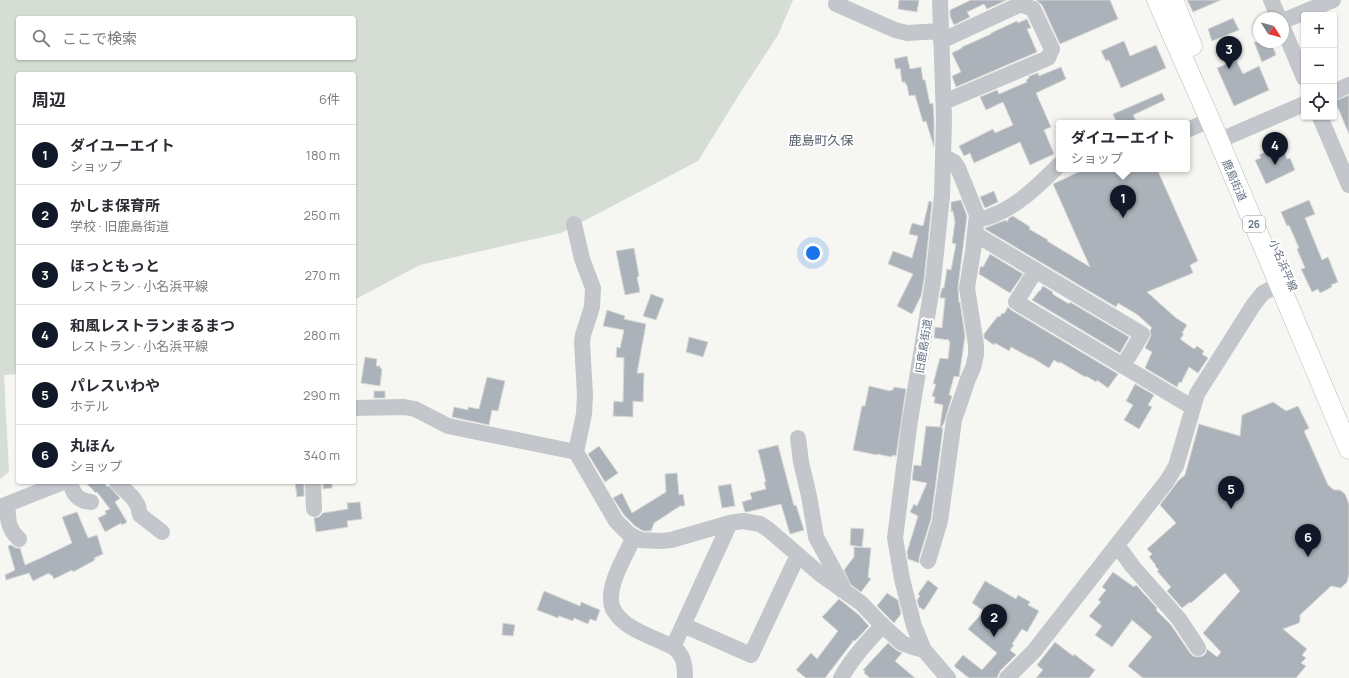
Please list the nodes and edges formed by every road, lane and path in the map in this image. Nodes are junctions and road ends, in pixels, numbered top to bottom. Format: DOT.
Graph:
graph roads {
  1 [pos="940,0"];
  2 [pos="1157,0"];
  3 [pos="1173,0"];
  4 [pos="1271,0"];
  5 [pos="1333,0"];
  6 [pos="836,4"];
  7 [pos="1276,12"];
  8 [pos="1289,18"];
  9 [pos="941,36"];
  10 [pos="1289,42"];
  11 [pos="1301,71"];
  12 [pos="1349,85"];
  13 [pos="1337,91"];
  14 [pos="944,102"];
  15 [pos="1301,105"];
  16 [pos="1210,120"];
  17 [pos="1321,120"];
  18 [pos="1190,129"];
  19 [pos="1223,138"];
  20 [pos="943,156"];
  21 [pos="1056,168"];
  22 [pos="1348,178"];
  23 [pos="574,224"];
  24 [pos="976,227"];
  25 [pos="1036,270"];
  26 [pos="1280,284"];
  27 [pos="1123,366"];
  28 [pos="1192,407"];
  29 [pos="356,408"];
  30 [pos="1349,418"];
  31 [pos="798,438"];
  32 [pos="1349,449"];
  33 [pos="576,452"];
  34 [pos="58,484"];
  35 [pos="71,484"];
  36 [pos="119,484"];
  37 [pos="313,484"];
  38 [pos="91,502"];
  39 [pos="4,505"];
  40 [pos="314,509"];
  41 [pos="730,523"];
  42 [pos="162,532"];
  43 [pos="634,537"];
  44 [pos="19,539"];
  45 [pos="1117,545"];
  46 [pos="798,555"];
  47 [pos="928,561"];
  48 [pos="842,590"];
  49 [pos="683,625"];
  50 [pos="883,625"];
  51 [pos="673,647"];
  52 [pos="1198,648"];
  53 [pos="924,650"];
  54 [pos="685,678"];
  55 [pos="841,678"];
  56 [pos="948,678"];
  57 [pos="1007,678"];
  1 -- 9 [label="street, 旧鹿島街道"];
  2 -- 16 [label="main road, 鹿島街道 / 26"];
  3 -- 19 [label="main road, 小名浜平線 / 26"];
  4 -- 7 [label="street"];
  5 -- 8 [label="street"];
  6 -- 9 [label="street"];
  9 -- 14 [label="street, 旧鹿島街道"];
  9 -- 14 [label="street"];
  10 -- 11 [label="street"];
  12 -- 13 [label="street"];
  14 -- 20 [label="street, 旧鹿島街道"];
  15 -- 19 [label="street"];
  16 -- 18 [label="street"];
  16 -- 19 [label="main road, 鹿島街道 / 26"];
  17 -- 22 [label="street"];
  19 -- 26 [label="main road, 鹿島街道 / 26"];
  19 -- 30 [label="main road, 小名浜平線 / 26"];
  20 -- 24 [label="street"];
  20 -- 53 [label="street, 旧鹿島街道"];
  21 -- 24 [label="street"];
  23 -- 33 [label="street"];
  24 -- 25 [label="street"];
  24 -- 47 [label="street"];
  25 -- 27 [label="street"];
  25 -- 27 [label="street"];
  26 -- 28 [label="street"];
  26 -- 32 [label="main road, 鹿島街道 / 26"];
  27 -- 28 [label="street"];
  28 -- 45 [label="street"];
  29 -- 33 [label="street"];
  31 -- 48 [label="street"];
  33 -- 43 [label="street"];
  34 -- 39 [label="street"];
  35 -- 38 [label="street"];
  36 -- 42 [label="street"];
  37 -- 40 [label="street"];
  39 -- 44 [label="street"];
  41 -- 43 [label="street"];
  41 -- 46 [label="street"];
  41 -- 49 [label="street"];
  43 -- 51 [label="street"];
  45 -- 52 [label="street"];
  45 -- 57 [label="street"];
  46 -- 48 [label="street"];
  46 -- 49 [label="street"];
  48 -- 50 [label="street"];
  49 -- 51 [label="street"];
  50 -- 53 [label="street"];
  50 -- 55 [label="street"];
  51 -- 54 [label="street"];
  53 -- 56 [label="street, 旧鹿島街道"];
}
